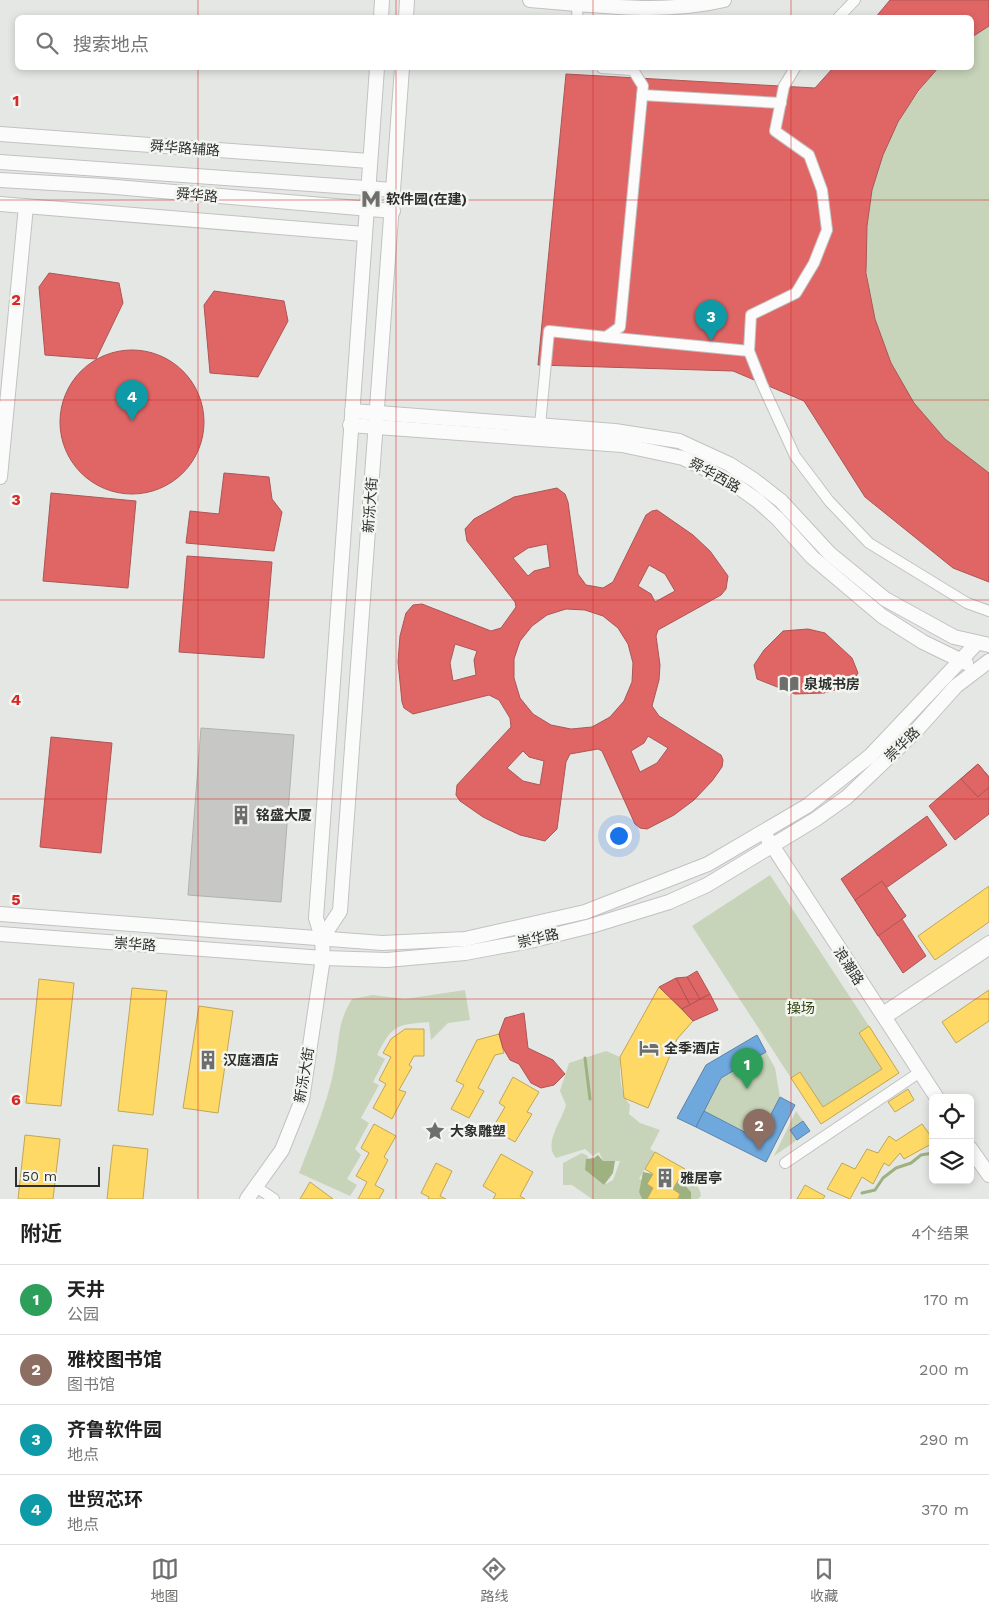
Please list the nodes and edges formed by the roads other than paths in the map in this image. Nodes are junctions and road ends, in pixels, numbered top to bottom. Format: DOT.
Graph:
graph roads {
  1 [pos="382,0"];
  2 [pos="407,0"];
  3 [pos="530,0"];
  4 [pos="724,0"];
  5 [pos="855,0"];
  6 [pos="577,7"];
  7 [pos="381,15"];
  8 [pos="406,15"];
  9 [pos="841,15"];
  10 [pos="377,70"];
  11 [pos="402,70"];
  12 [pos="633,70"];
  13 [pos="794,70"];
  14 [pos="642,95"];
  15 [pos="781,103"];
  16 [pos="0,134"];
  17 [pos="370,161"];
  18 [pos="0,162"];
  19 [pos="0,180"];
  20 [pos="367,188"];
  21 [pos="393,190"];
  22 [pos="0,204"];
  23 [pos="26,206"];
  24 [pos="366,209"];
  25 [pos="393,211"];
  26 [pos="364,234"];
  27 [pos="606,337"];
  28 [pos="749,350"];
  29 [pos="351,418"];
  30 [pos="376,420"];
  31 [pos="540,425"];
  32 [pos="2,442"];
  33 [pos="0,477"];
  34 [pos="989,611"];
  35 [pos="983,644"];
  36 [pos="959,662"];
  37 [pos="986,665"];
  38 [pos="764,832"];
  39 [pos="773,847"];
  40 [pos="0,914"];
  41 [pos="0,934"];
  42 [pos="322,938"];
  43 [pos="989,941"];
  44 [pos="989,950"];
  45 [pos="323,958"];
  46 [pos="883,1016"];
  47 [pos="920,1072"];
  48 [pos="934,1094"];
  49 [pos="974,1154"];
  50 [pos="785,1163"];
  51 [pos="989,1175"];
  52 [pos="256,1187"];
  53 [pos="247,1199"];
  54 [pos="274,1199"];
  1 -- 7 [label="main road"];
  2 -- 8 [label="main road"];
  3 -- 6 [label="main road"];
  4 -- 6 [label="main road"];
  5 -- 9 [label="street"];
  10 -- 17 [label="main road, 新泺大街"];
  11 -- 21 [label="main road, 新泺大街"];
  12 -- 14 [label="street"];
  13 -- 15 [label="street"];
  14 -- 15 [label="street"];
  14 -- 27 [label="street"];
  15 -- 28 [label="street"];
  16 -- 17 [label="main road, 舜华路辅路"];
  17 -- 20 [label="main road, 新泺大街"];
  18 -- 20 [label="main road, 舜华路"];
  19 -- 24 [label="main road, 舜华路"];
  20 -- 21 [label="main road, 舜华路"];
  20 -- 24 [label="main road, 新泺大街"];
  21 -- 25 [label="main road, 新泺大街"];
  22 -- 23 [label="main road"];
  23 -- 26 [label="main road"];
  23 -- 32 [label="main road"];
  24 -- 25 [label="main road, 舜华路"];
  24 -- 26 [label="main road, 新泺大街"];
  25 -- 30 [label="main road, 新泺大街"];
  26 -- 29 [label="main road, 新泺大街"];
  27 -- 28 [label="street"];
  27 -- 31 [label="street"];
  28 -- 34 [label="street"];
  29 -- 30 [label="main road, 舜华西路"];
  29 -- 42 [label="main road, 新泺大街"];
  30 -- 31 [label="main road, 舜华西路"];
  30 -- 36 [label="main road, 舜华西路"];
  30 -- 42 [label="main road, 新泺大街"];
  31 -- 35 [label="main road, 舜华西路"];
  32 -- 33 [label="main road"];
  35 -- 36 [label="main road, 崇华路"];
  36 -- 37 [label="main road, 舜华西路"];
  36 -- 38 [label="main road, 崇华路"];
  37 -- 39 [label="main road, 崇华路"];
  38 -- 39 [label="main road, 浪潮路"];
  38 -- 42 [label="main road, 崇华路"];
  39 -- 45 [label="main road, 崇华路"];
  39 -- 46 [label="main road, 浪潮路"];
  40 -- 42 [label="main road, 崇华路"];
  41 -- 45 [label="main road, 崇华路"];
  42 -- 45 [label="main road, 新泺大街"];
  43 -- 46 [label="street"];
  44 -- 46 [label="street"];
  45 -- 52 [label="main road, 新泺大街"];
  46 -- 47 [label="main road, 浪潮路"];
  47 -- 48 [label="main road, 浪潮路"];
  47 -- 50 [label="street"];
  49 -- 51 [label="main road"];
  52 -- 53 [label="main road, 新泺大街"];
  52 -- 54 [label="street"];
}
